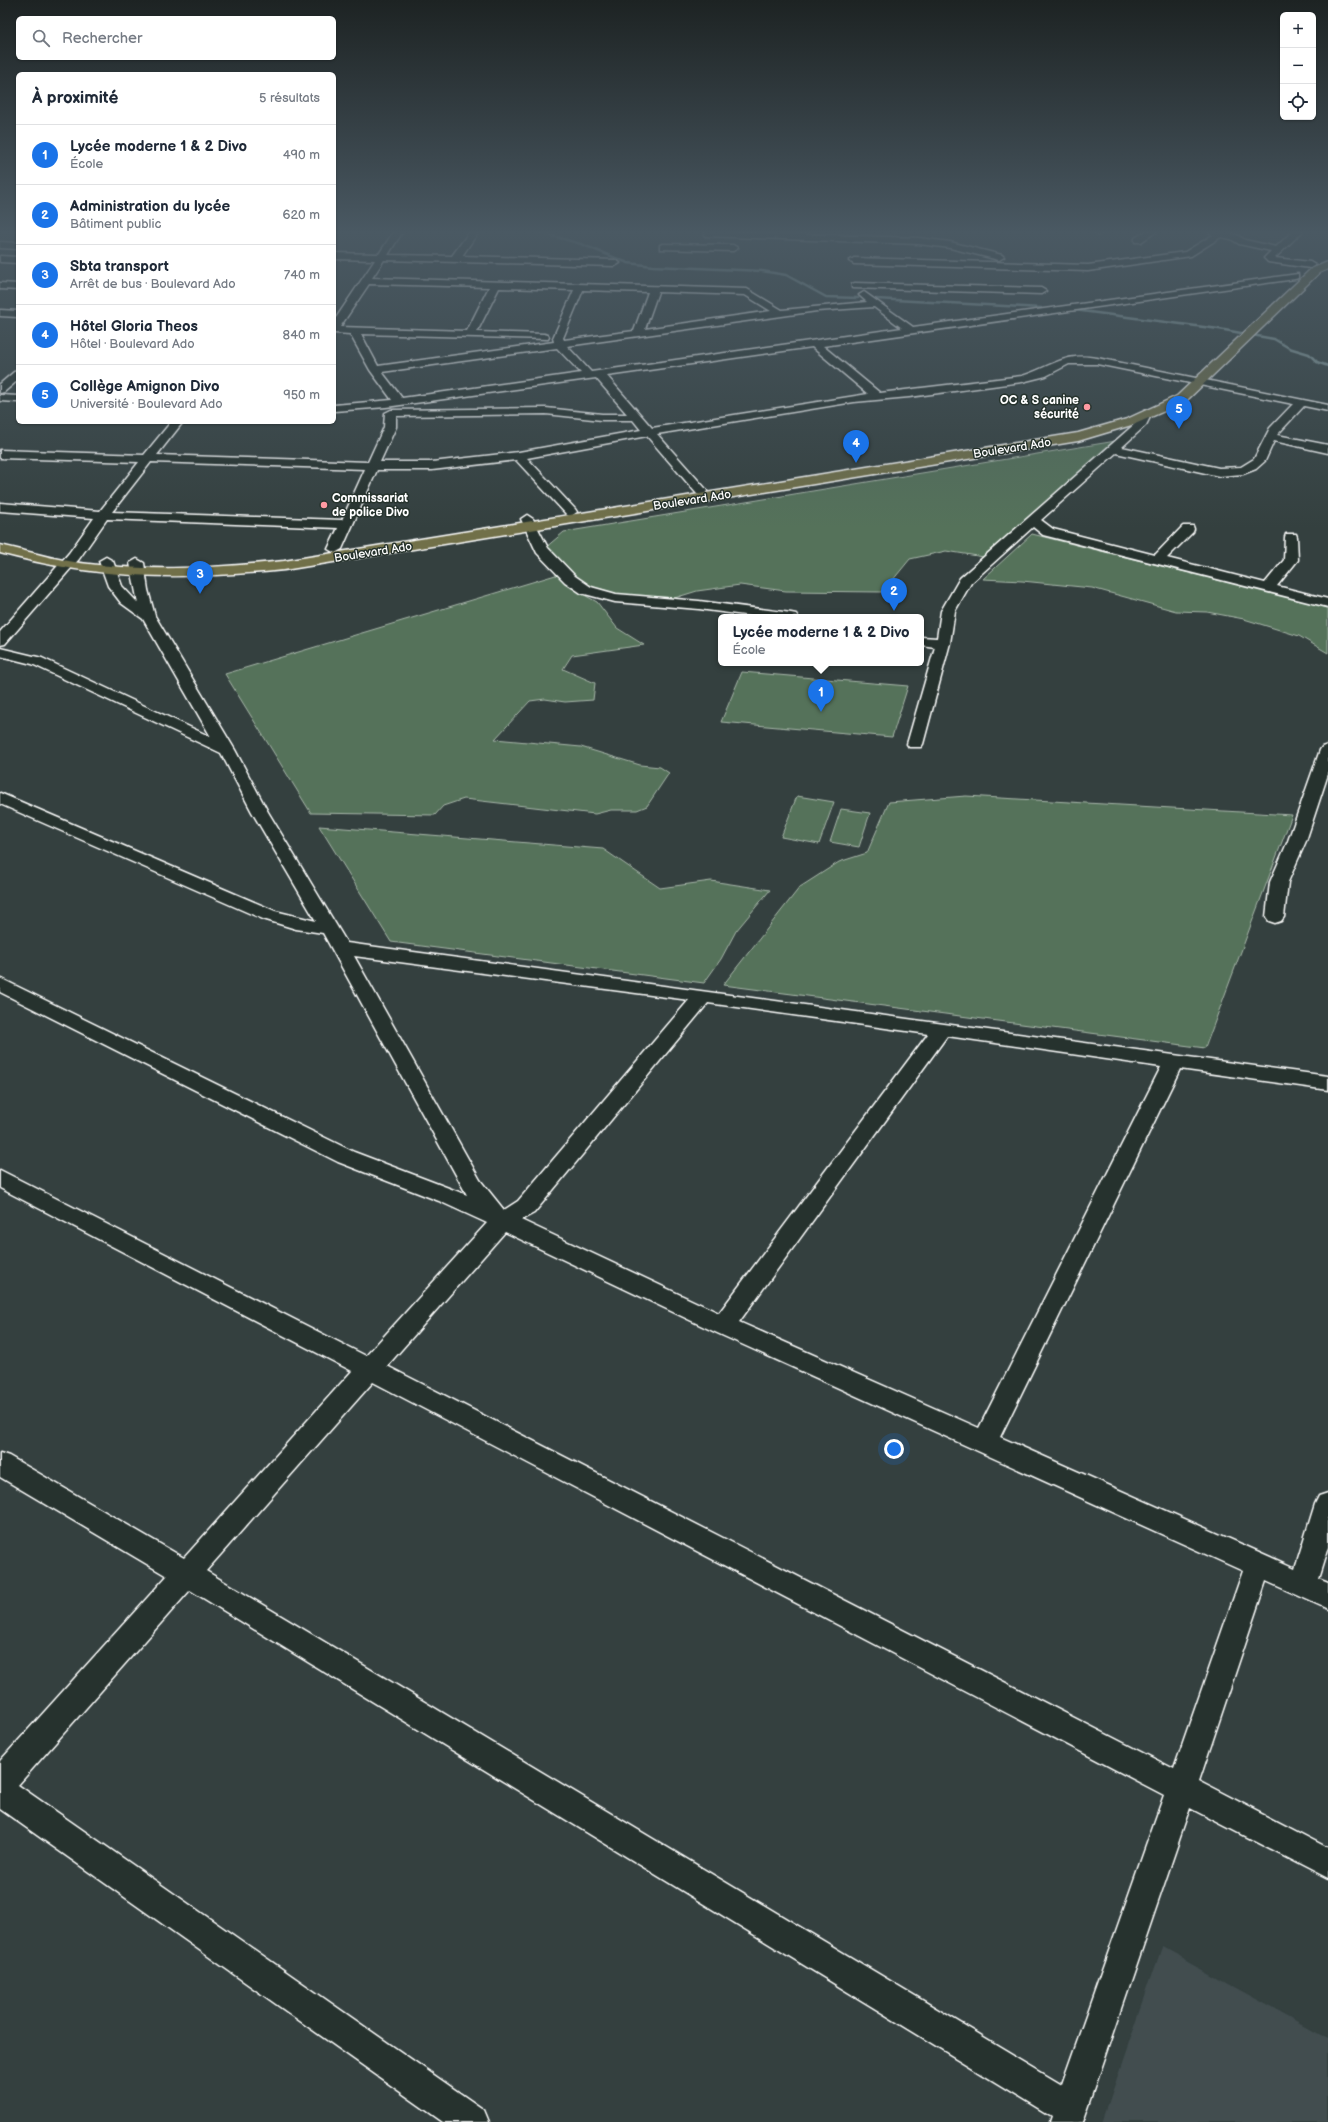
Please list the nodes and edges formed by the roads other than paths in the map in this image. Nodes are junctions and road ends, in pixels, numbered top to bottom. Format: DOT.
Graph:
graph roads {
  1 [pos="336,330"];
  2 [pos="473,330"];
  3 [pos="563,330"];
  4 [pos="639,330"];
  5 [pos="666,330"];
  6 [pos="911,330"];
  7 [pos="1254,330"];
  8 [pos="354,331"];
  9 [pos="638,334"];
  10 [pos="1230,334"];
  11 [pos="470,335"];
  12 [pos="559,341"];
  13 [pos="816,345"];
  14 [pos="375,370"];
  15 [pos="594,374"];
  16 [pos="16,376"];
  17 [pos="1185,378"];
  18 [pos="1200,381"];
  19 [pos="0,390"];
  20 [pos="878,396"];
  21 [pos="430,397"];
  22 [pos="0,398"];
  23 [pos="16,399"];
  24 [pos="399,402"];
  25 [pos="1302,402"];
  26 [pos="336,408"];
  27 [pos="389,408"];
  28 [pos="1328,408"];
  29 [pos="439,413"];
  30 [pos="636,417"];
  31 [pos="1144,417"];
  32 [pos="175,424"];
  33 [pos="649,433"];
  34 [pos="1270,437"];
  35 [pos="1114,449"];
  36 [pos="1328,449"];
  37 [pos="0,454"];
  38 [pos="519,456"];
  39 [pos="148,458"];
  40 [pos="371,466"];
  41 [pos="701,492"];
  42 [pos="0,507"];
  43 [pos="571,512"];
  44 [pos="103,515"];
  45 [pos="1035,520"];
  46 [pos="530,522"];
  47 [pos="345,524"];
  48 [pos="1188,529"];
  49 [pos="1291,537"];
  50 [pos="0,538"];
  51 [pos="335,549"];
  52 [pos="0,550"];
  53 [pos="70,560"];
  54 [pos="1158,560"];
  55 [pos="106,566"];
  56 [pos="138,567"];
  57 [pos="1268,588"];
  58 [pos="1328,603"];
  59 [pos="768,614"];
  60 [pos="148,616"];
  61 [pos="0,641"];
  62 [pos="924,641"];
  63 [pos="943,644"];
  64 [pos="0,652"];
  65 [pos="915,744"];
  66 [pos="227,750"];
  67 [pos="1326,761"];
  68 [pos="0,798"];
  69 [pos="1275,917"];
  70 [pos="330,929"];
  71 [pos="341,948"];
  72 [pos="2,987"];
  73 [pos="703,996"];
  74 [pos="941,1030"];
  75 [pos="1174,1061"];
  76 [pos="1328,1083"];
  77 [pos="0,1178"];
  78 [pos="502,1221"];
  79 [pos="723,1325"];
  80 [pos="370,1369"];
  81 [pos="984,1442"];
  82 [pos="0,1464"];
  83 [pos="1328,1504"];
  84 [pos="1259,1564"];
  85 [pos="186,1573"];
  86 [pos="1303,1585"];
  87 [pos="1328,1596"];
  88 [pos="0,1783"];
  89 [pos="1181,1788"];
  90 [pos="0,1791"];
  91 [pos="1328,1864"];
  92 [pos="1068,2116"];
  93 [pos="472,2122"];
  1 -- 8 [label="street"];
  2 -- 11 [label="street"];
  3 -- 12 [label="street"];
  4 -- 9 [label="street"];
  5 -- 9 [label="street"];
  6 -- 13 [label="street"];
  7 -- 18 [label="main road, Boulevard Ado"];
  8 -- 11 [label="street"];
  8 -- 14 [label="street"];
  9 -- 12 [label="street"];
  10 -- 17 [label="main road, Boulevard Ado"];
  11 -- 12 [label="street"];
  12 -- 14 [label="street"];
  12 -- 15 [label="street"];
  13 -- 15 [label="street"];
  13 -- 20 [label="street"];
  14 -- 24 [label="street"];
  15 -- 21 [label="street"];
  15 -- 30 [label="street"];
  16 -- 19 [label="street"];
  17 -- 18 [label="street"];
  17 -- 20 [label="street"];
  17 -- 41 [label="main road, Boulevard Ado"];
  18 -- 25 [label="street"];
  18 -- 31 [label="main road, Boulevard Ado"];
  20 -- 33 [label="street"];
  21 -- 24 [label="street"];
  21 -- 29 [label="street"];
  22 -- 23 [label="street"];
  24 -- 27 [label="street"];
  25 -- 28 [label="street"];
  25 -- 34 [label="street"];
  26 -- 27 [label="street"];
  27 -- 29 [label="street"];
  27 -- 40 [label="street"];
  29 -- 30 [label="street"];
  30 -- 33 [label="street"];
  31 -- 35 [label="street"];
  31 -- 46 [label="main road, Boulevard Ado"];
  32 -- 39 [label="street"];
  33 -- 38 [label="street"];
  33 -- 41 [label="street"];
  34 -- 35 [label="street"];
  34 -- 36 [label="street"];
  35 -- 45 [label="street"];
  37 -- 39 [label="street"];
  38 -- 40 [label="street"];
  38 -- 43 [label="street"];
  39 -- 40 [label="street"];
  39 -- 44 [label="street"];
  40 -- 47 [label="street"];
  41 -- 43 [label="main road, Boulevard Ado"];
  42 -- 44 [label="street"];
  43 -- 46 [label="main road, Boulevard Ado"];
  44 -- 47 [label="street"];
  44 -- 53 [label="street"];
  45 -- 54 [label="street"];
  45 -- 63 [label="street"];
  46 -- 51 [label="main road, Boulevard Ado"];
  46 -- 56 [label="main road, Boulevard Ado"];
  46 -- 59 [label="street"];
  47 -- 51 [label="street"];
  48 -- 54 [label="street"];
  49 -- 57 [label="street"];
  50 -- 53 [label="main road, Boulevard Ado"];
  51 -- 56 [label="main road, Boulevard Ado"];
  52 -- 53 [label="main road, Boulevard Ado"];
  53 -- 55 [label="main road, Boulevard Ado"];
  53 -- 61 [label="street"];
  54 -- 57 [label="street"];
  55 -- 56 [label="main road, Boulevard Ado"];
  55 -- 60 [label="street"];
  56 -- 60 [label="street"];
  57 -- 58 [label="street"];
  60 -- 66 [label="street"];
  62 -- 63 [label="street"];
  63 -- 65 [label="street"];
  64 -- 66 [label="street"];
  66 -- 70 [label="street"];
  67 -- 69 [label="street"];
  68 -- 70 [label="street"];
  70 -- 71 [label="street"];
  71 -- 73 [label="street"];
  71 -- 78 [label="street"];
  72 -- 78 [label="street"];
  73 -- 74 [label="street"];
  73 -- 78 [label="street"];
  74 -- 75 [label="street"];
  74 -- 79 [label="street"];
  75 -- 76 [label="street"];
  75 -- 81 [label="street"];
  77 -- 80 [label="street"];
  78 -- 79 [label="street"];
  78 -- 80 [label="street"];
  79 -- 81 [label="street"];
  80 -- 85 [label="street"];
  80 -- 89 [label="street"];
  81 -- 84 [label="street"];
  82 -- 85 [label="street"];
  83 -- 86 [label="street"];
  84 -- 86 [label="street"];
  84 -- 89 [label="street"];
  85 -- 88 [label="street"];
  85 -- 92 [label="street"];
  86 -- 87 [label="street"];
  89 -- 91 [label="street"];
  89 -- 92 [label="street"];
  90 -- 93 [label="street"];
}
